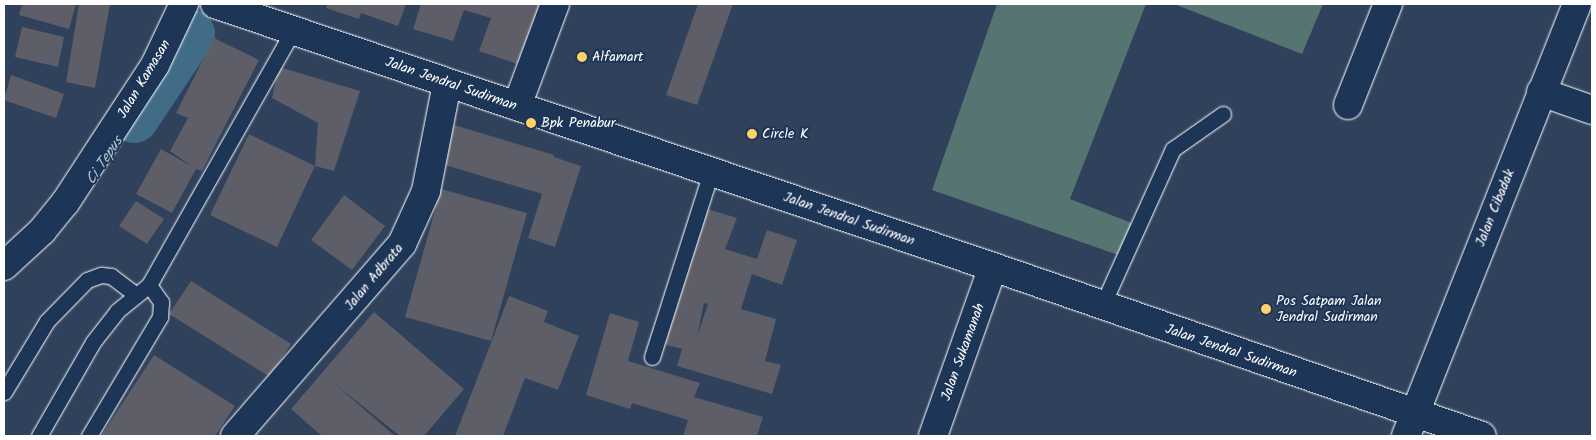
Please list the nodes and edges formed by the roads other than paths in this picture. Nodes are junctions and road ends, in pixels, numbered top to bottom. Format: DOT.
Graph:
graph roads {
  1 [pos="184,4"];
  2 [pos="217,4"];
  3 [pos="555,4"];
  4 [pos="1388,4"];
  5 [pos="1576,4"];
  6 [pos="294,29"];
  7 [pos="447,84"];
  8 [pos="1541,92"];
  9 [pos="1348,105"];
  10 [pos="517,106"];
  11 [pos="1592,110"];
  12 [pos="1223,114"];
  13 [pos="711,172"];
  14 [pos="4,266"];
  15 [pos="993,267"];
  16 [pos="149,285"];
  17 [pos="136,295"];
  18 [pos="1102,306"];
  19 [pos="652,357"];
  20 [pos="4,392"];
  21 [pos="1410,425"];
  22 [pos="39,436"];
  23 [pos="89,436"];
  24 [pos="235,436"];
  25 [pos="933,436"];
  26 [pos="1482,436"];
  1 -- 14 [label="main road, Jalan Kamasan"];
  2 -- 6 [label="main road, Jalan Jendral Sudirman"];
  3 -- 10 [label="main road"];
  4 -- 9 [label="main road"];
  5 -- 8 [label="main road, Jalan Cibadak"];
  6 -- 7 [label="main road, Jalan Jendral Sudirman"];
  6 -- 16 [label="lane"];
  7 -- 10 [label="main road, Jalan Jendral Sudirman"];
  7 -- 24 [label="main road, Jalan Adbrata"];
  8 -- 11 [label="main road"];
  8 -- 21 [label="main road, Jalan Cibadak"];
  10 -- 13 [label="main road, Jalan Jendral Sudirman"];
  12 -- 18 [label="lane"];
  13 -- 15 [label="main road, Jalan Jendral Sudirman"];
  13 -- 19 [label="lane"];
  15 -- 18 [label="main road, Jalan Jendral Sudirman"];
  15 -- 25 [label="main road, Jalan Sukamanah"];
  16 -- 17 [label="lane"];
  16 -- 23 [label="lane"];
  17 -- 20 [label="lane"];
  17 -- 22 [label="lane"];
  18 -- 21 [label="main road, Jalan Jendral Sudirman"];
  21 -- 26 [label="main road, Jalan Jendral Sudirman"];
}
